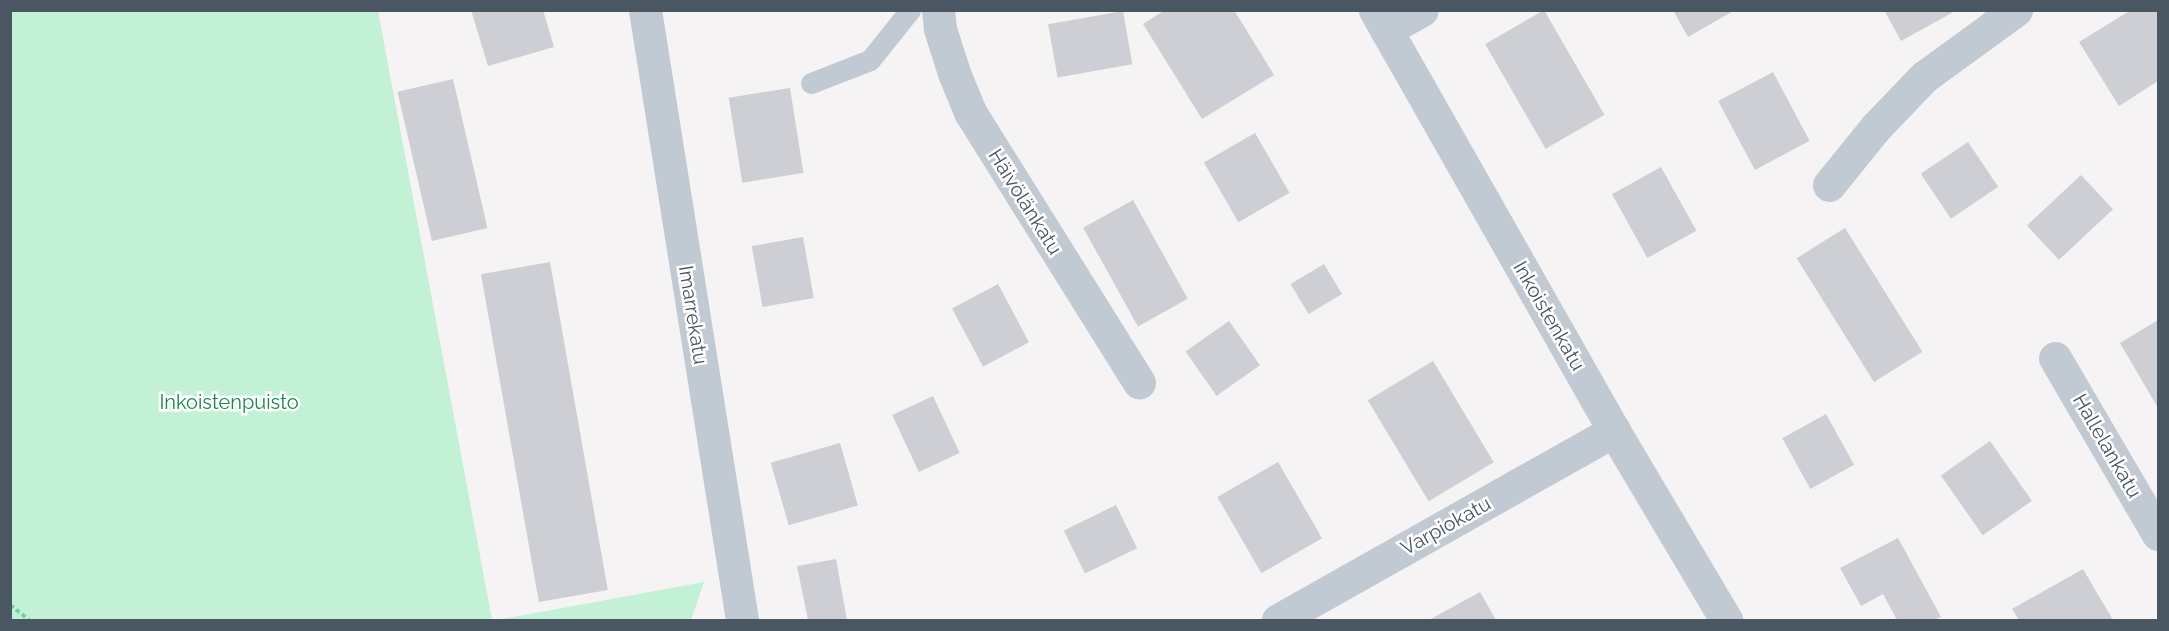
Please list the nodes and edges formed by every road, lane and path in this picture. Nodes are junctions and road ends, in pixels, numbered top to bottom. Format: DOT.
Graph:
graph roads {
  1 [pos="645,10"];
  2 [pos="910,10"];
  3 [pos="938,10"];
  4 [pos="1422,10"];
  5 [pos="2016,10"];
  6 [pos="1380,20"];
  7 [pos="811,82"];
  8 [pos="1829,185"];
  9 [pos="2055,358"];
  10 [pos="1139,382"];
  11 [pos="1614,431"];
  12 [pos="2158,534"];
  13 [pos="10,605"];
  14 [pos="29,621"];
  15 [pos="742,621"];
  16 [pos="1278,621"];
  17 [pos="1726,621"];
  1 -- 15 [label="street, Imarrekatu"];
  2 -- 7 [label="lane"];
  3 -- 10 [label="street, Häivölänkatu"];
  4 -- 6 [label="street"];
  5 -- 8 [label="street"];
  6 -- 11 [label="street, Inkoistenkatu"];
  9 -- 12 [label="street, Hallelankatu"];
  11 -- 16 [label="street, Varpiokatu"];
  11 -- 17 [label="street, Inkoistenkatu"];
  13 -- 14 [label="path"];
}
